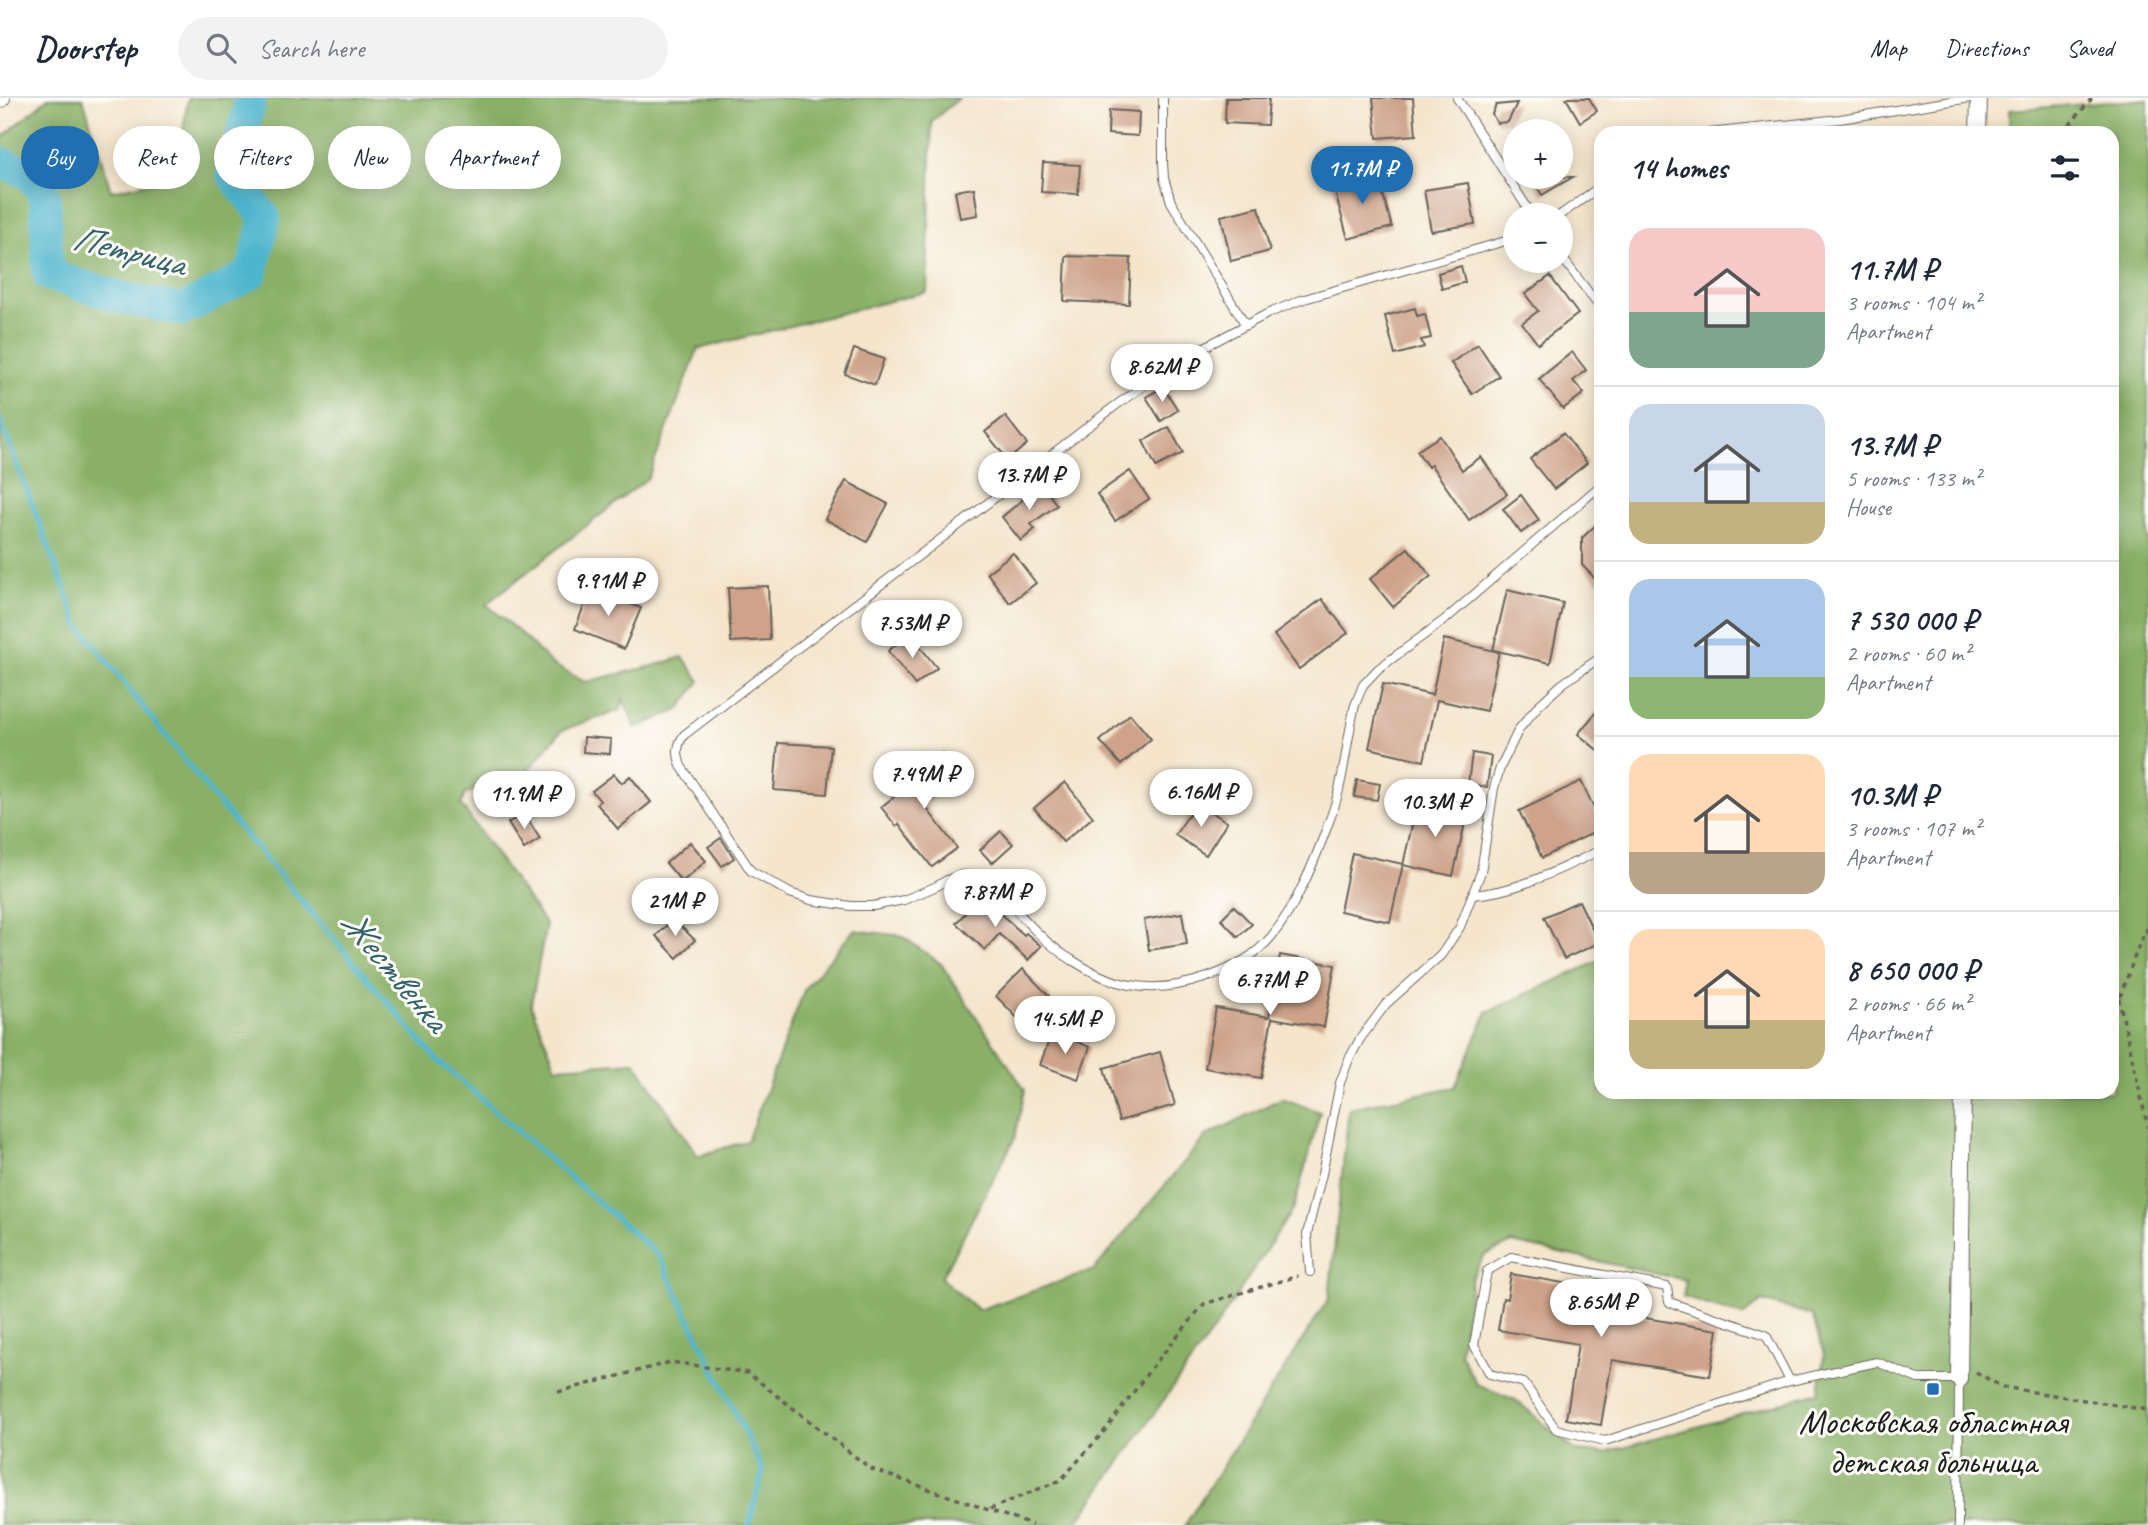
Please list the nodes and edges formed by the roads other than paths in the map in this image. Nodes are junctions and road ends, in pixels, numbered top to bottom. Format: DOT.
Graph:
graph roads {
  1 [pos="1163,98"];
  2 [pos="1457,98"];
  3 [pos="1970,98"];
  4 [pos="1979,98"];
  5 [pos="1772,126"];
  6 [pos="1979,126"];
  7 [pos="1594,191"];
  8 [pos="1524,203"];
  9 [pos="1573,206"];
  10 [pos="1503,242"];
  11 [pos="1573,272"];
  12 [pos="1594,300"];
  13 [pos="1245,324"];
  14 [pos="1594,491"];
  15 [pos="1594,662"];
  16 [pos="1594,853"];
  17 [pos="1473,895"];
  18 [pos="1963,1099"];
  19 [pos="1310,1272"];
  20 [pos="1959,1379"];
  21 [pos="1790,1381"];
  22 [pos="1958,1525"];
  1 -- 13 [label="lane"];
  2 -- 8 [label="lane"];
  3 -- 5 [label="lane"];
  4 -- 6 [label="street"];
  7 -- 9 [label="lane"];
  10 -- 13 [label="lane"];
  11 -- 12 [label="lane"];
  13 -- 14 [label="lane"];
  15 -- 17 [label="lane"];
  16 -- 17 [label="lane"];
  17 -- 19 [label="lane"];
  18 -- 20 [label="street"];
  20 -- 21 [label="lane"];
  20 -- 22 [label="lane"];
  21 -- 21 [label="lane"];
}
